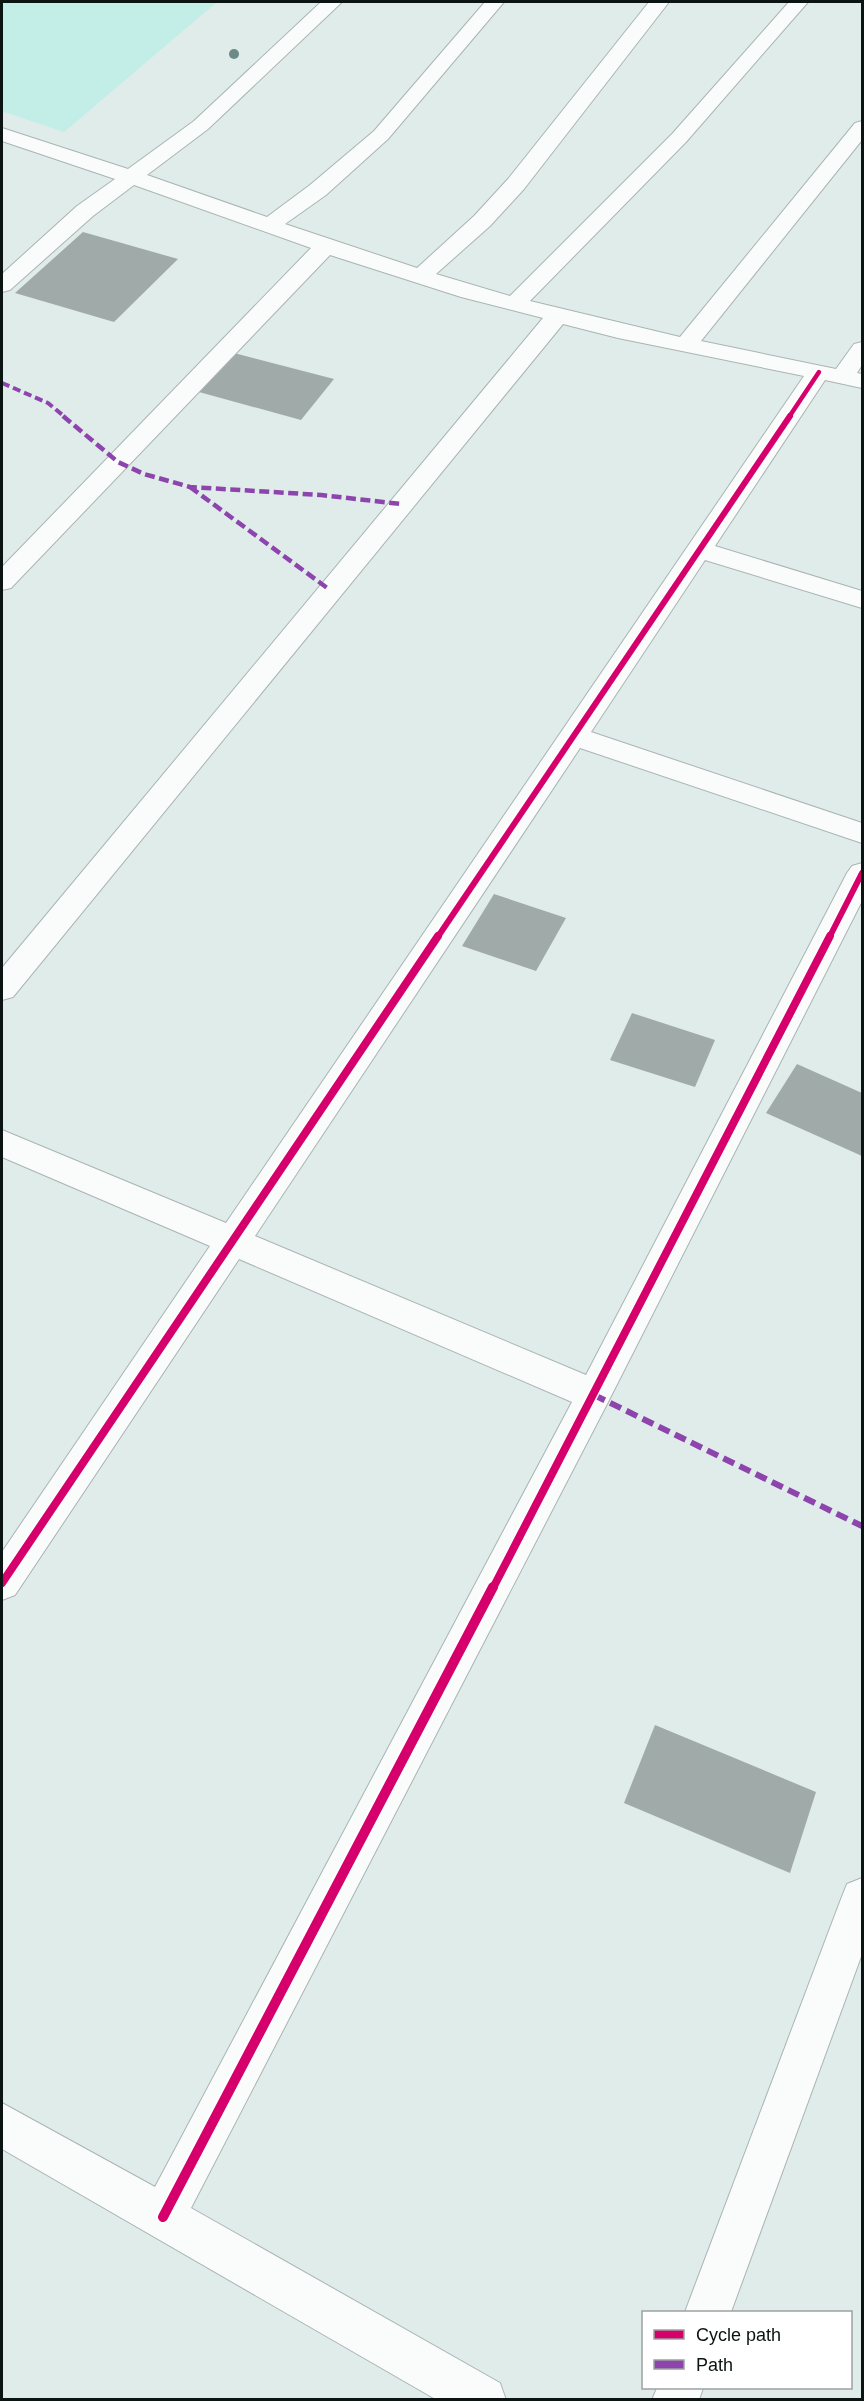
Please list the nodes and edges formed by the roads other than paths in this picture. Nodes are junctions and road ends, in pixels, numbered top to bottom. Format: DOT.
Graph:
graph roads {
  1 [pos="332,2"];
  2 [pos="495,2"];
  3 [pos="659,2"];
  4 [pos="799,2"];
  5 [pos="862,127"];
  6 [pos="2,134"];
  7 [pos="132,177"];
  8 [pos="269,226"];
  9 [pos="326,246"];
  10 [pos="5,277"];
  11 [pos="420,277"];
  12 [pos="514,304"];
  13 [pos="557,316"];
  14 [pos="686,345"];
  15 [pos="862,349"];
  16 [pos="841,377"];
  17 [pos="699,550"];
  18 [pos="2,582"];
  19 [pos="862,600"];
  20 [pos="573,736"];
  21 [pos="862,833"];
  22 [pos="862,873"];
  23 [pos="2,989"];
  24 [pos="2,1143"];
  25 [pos="232,1241"];
  26 [pos="594,1395"];
  27 [pos="2,1582"];
  28 [pos="862,1899"];
  29 [pos="2,2125"];
  30 [pos="163,2217"];
  31 [pos="709,2311"];
  32 [pos="483,2400"];
  1 -- 7 [label="street"];
  2 -- 8 [label="street"];
  3 -- 11 [label="street"];
  4 -- 12 [label="street"];
  5 -- 14 [label="street"];
  6 -- 7 [label="street"];
  7 -- 8 [label="street"];
  7 -- 10 [label="street"];
  8 -- 9 [label="street"];
  9 -- 11 [label="street"];
  9 -- 18 [label="street"];
  11 -- 12 [label="street"];
  12 -- 13 [label="street"];
  13 -- 14 [label="street"];
  13 -- 23 [label="street"];
  14 -- 16 [label="street"];
  15 -- 16 [label="street"];
  16 -- 17 [label="street"];
  17 -- 19 [label="street"];
  17 -- 20 [label="street"];
  20 -- 21 [label="street"];
  20 -- 25 [label="street"];
  22 -- 26 [label="street"];
  24 -- 25 [label="street"];
  25 -- 26 [label="street"];
  25 -- 27 [label="street"];
  26 -- 30 [label="street"];
  28 -- 31 [label="street"];
  29 -- 30 [label="street"];
  30 -- 32 [label="street"];
}
